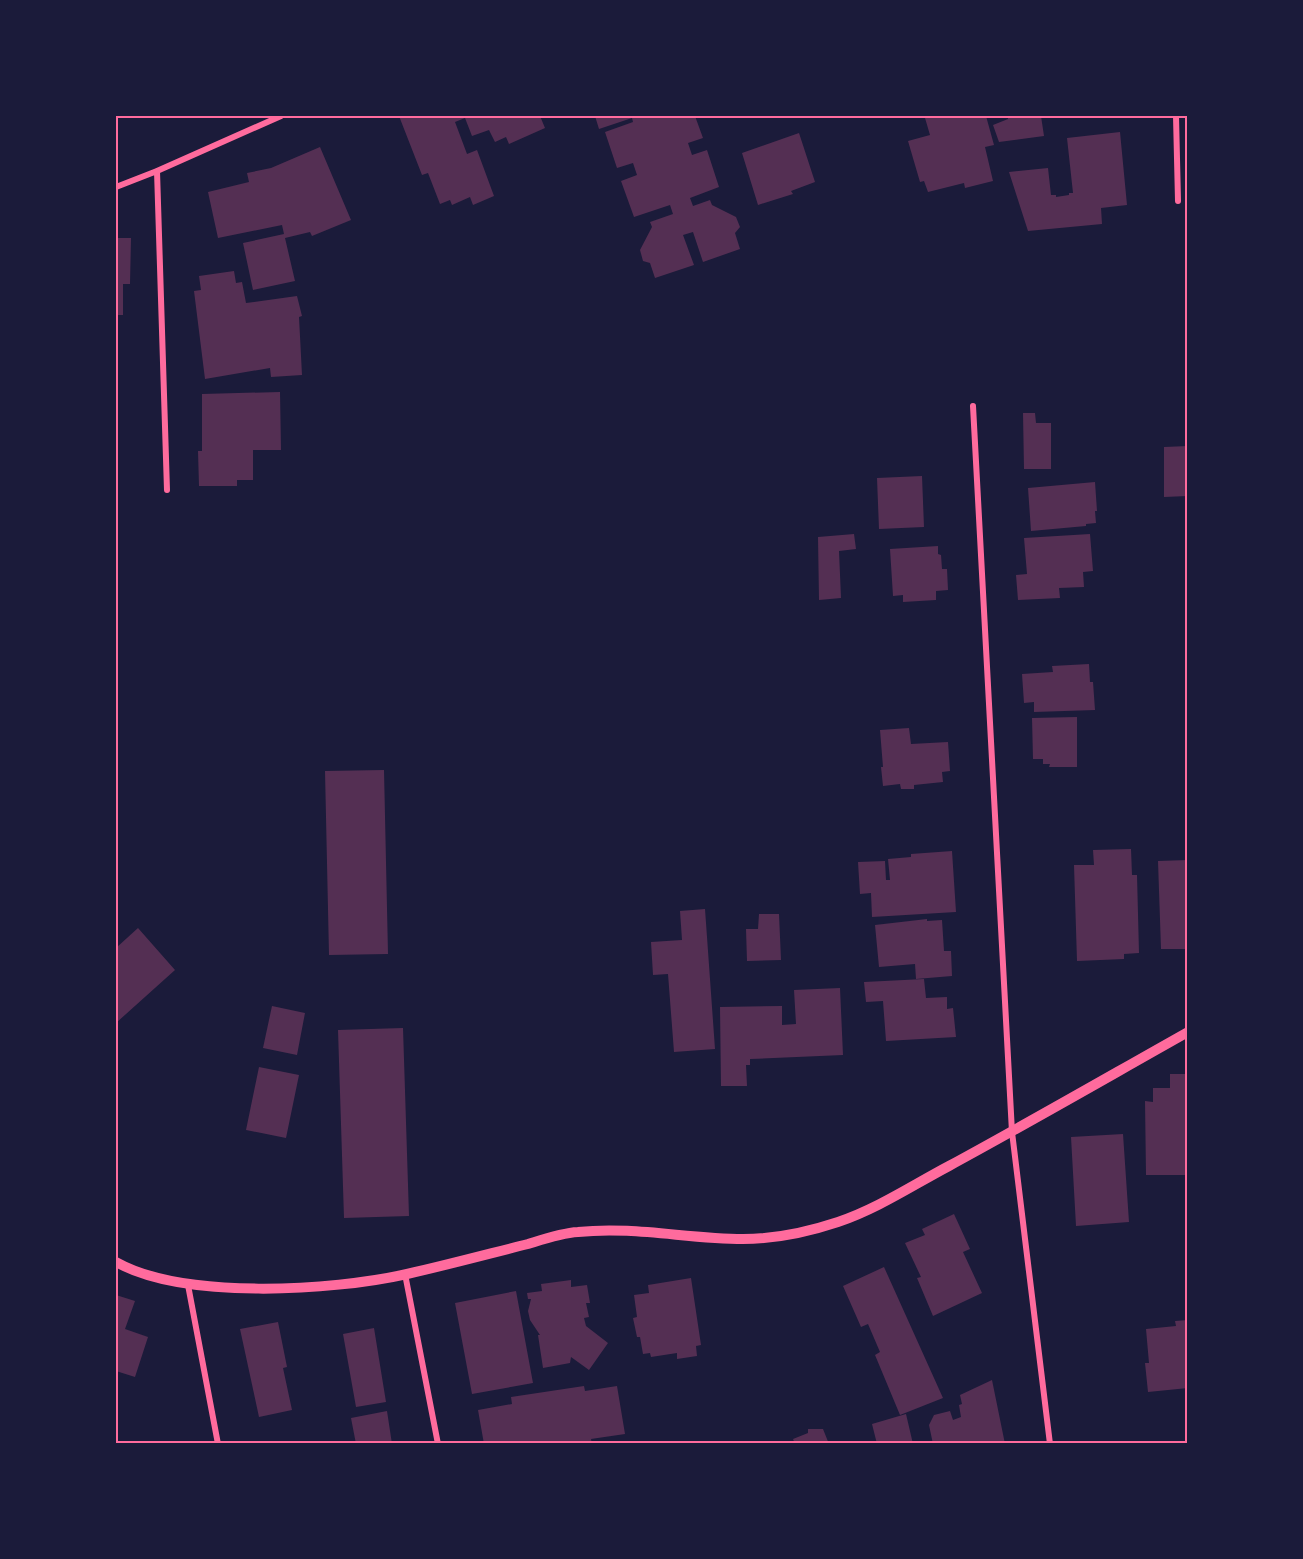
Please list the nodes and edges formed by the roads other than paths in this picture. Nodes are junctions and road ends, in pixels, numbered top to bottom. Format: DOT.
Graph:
graph roads {
  1 [pos="281,116"];
  2 [pos="1176,116"];
  3 [pos="157,171"];
  4 [pos="116,187"];
  5 [pos="1178,201"];
  6 [pos="973,406"];
  7 [pos="167,490"];
  8 [pos="1188,1032"];
  9 [pos="1012,1132"];
  10 [pos="116,1262"];
  11 [pos="405,1274"];
  12 [pos="188,1285"];
  13 [pos="218,1443"];
  14 [pos="438,1443"];
  15 [pos="1050,1443"];
  1 -- 3 [label="street"];
  2 -- 5 [label="street"];
  3 -- 4 [label="street"];
  3 -- 7 [label="street"];
  6 -- 9 [label="street"];
  8 -- 9 [label="street"];
  9 -- 11 [label="street"];
  9 -- 15 [label="street"];
  10 -- 12 [label="street"];
  11 -- 12 [label="street"];
  11 -- 14 [label="street"];
  12 -- 13 [label="street"];
}
